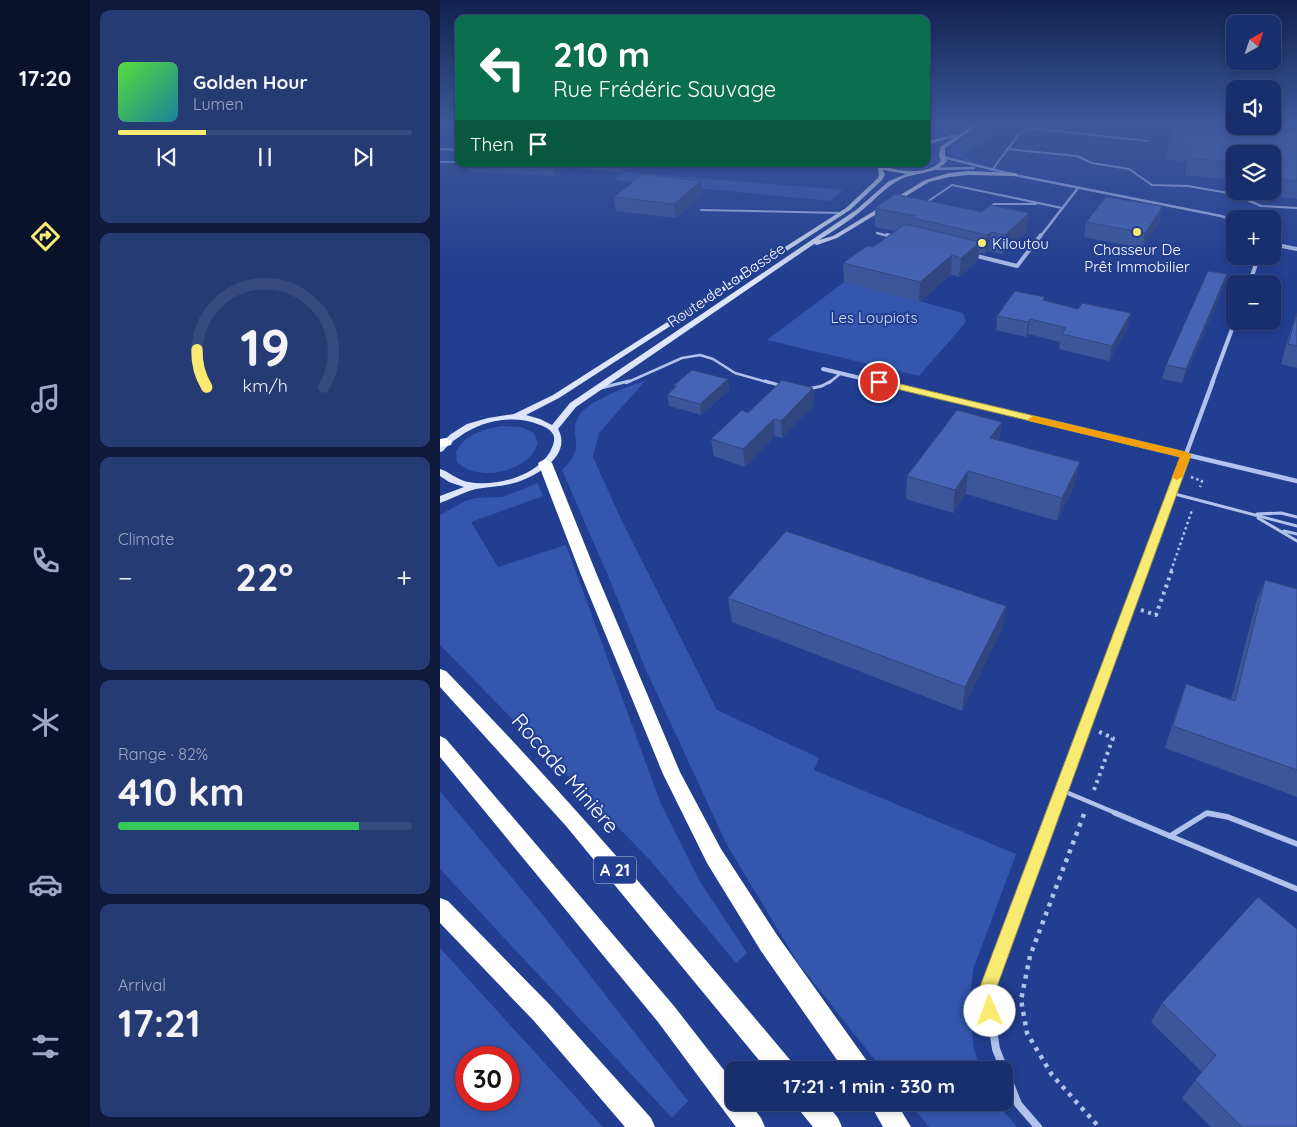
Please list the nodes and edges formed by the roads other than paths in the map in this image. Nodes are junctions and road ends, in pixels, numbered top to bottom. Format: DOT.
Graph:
graph roads {
  1 [pos="882,176"];
  2 [pos="908,176"];
  3 [pos="956,176"];
  4 [pos="1018,176"];
  5 [pos="1138,176"];
  6 [pos="1078,188"];
  7 [pos="1036,204"];
  8 [pos="931,207"];
  9 [pos="1062,208"];
  10 [pos="1297,208"];
  11 [pos="701,210"];
  12 [pos="983,212"];
  13 [pos="841,213"];
  14 [pos="1226,218"];
  15 [pos="877,233"];
  16 [pos="896,238"];
  17 [pos="807,246"];
  18 [pos="1281,246"];
  19 [pos="1297,249"];
  20 [pos="971,255"];
  21 [pos="1232,330"];
  22 [pos="823,369"];
  23 [pos="841,373"];
  24 [pos="788,387"];
  25 [pos="598,388"];
  26 [pos="804,390"];
  27 [pos="515,417"];
  28 [pos="553,429"];
  29 [pos="442,444"];
  30 [pos="1186,455"];
  31 [pos="545,463"];
  32 [pos="440,472"];
  33 [pos="1297,481"];
  34 [pos="484,485"];
  35 [pos="1171,493"];
  36 [pos="440,500"];
  37 [pos="1252,514"];
  38 [pos="1297,517"];
  39 [pos="1297,526"];
  40 [pos="1279,529"];
  41 [pos="1297,534"];
  42 [pos="1297,541"];
  43 [pos="440,676"];
  44 [pos="440,744"];
  45 [pos="1061,790"];
  46 [pos="1170,836"];
  47 [pos="1297,844"];
  48 [pos="1297,890"];
  49 [pos="440,908"];
  50 [pos="775,1061"];
  51 [pos="852,1061"];
  52 [pos="816,1111"];
  53 [pos="887,1111"];
  54 [pos="642,1127"];
  55 [pos="752,1127"];
  56 [pos="829,1127"];
  57 [pos="898,1127"];
  58 [pos="1038,1127"];
  1 -- 13 [label="main road, Route de La Bassée"];
  2 -- 17 [label="main road, Route de La Bassée"];
  3 -- 17 [label="main road"];
  4 -- 6 [label="street"];
  5 -- 10 [label="lane"];
  6 -- 9 [label="street"];
  6 -- 14 [label="street"];
  7 -- 8 [label="lane"];
  7 -- 9 [label="lane"];
  7 -- 12 [label="lane"];
  9 -- 20 [label="street"];
  11 -- 13 [label="lane"];
  13 -- 27 [label="main road, Route de La Bassée"];
  15 -- 16 [label="street"];
  17 -- 25 [label="main road, Route de La Bassée"];
  18 -- 19 [label="street"];
  21 -- 30 [label="street"];
  22 -- 23 [label="street"];
  23 -- 26 [label="lane"];
  23 -- 30 [label="street"];
  24 -- 25 [label="lane"];
  25 -- 28 [label="main road, Route de La Bassée"];
  27 -- 28 [label="main road"];
  27 -- 29 [label="main road"];
  28 -- 31 [label="main road"];
  30 -- 33 [label="street"];
  30 -- 35 [label="street"];
  31 -- 34 [label="main road"];
  31 -- 51 [label="highway"];
  32 -- 34 [label="main road"];
  34 -- 36 [label="main road"];
  35 -- 37 [label="lane"];
  35 -- 45 [label="street"];
  37 -- 38 [label="lane"];
  37 -- 39 [label="lane"];
  37 -- 40 [label="lane"];
  40 -- 41 [label="lane"];
  40 -- 42 [label="lane"];
  43 -- 50 [label="highway, Rocade Minière / A 21"];
  44 -- 55 [label="highway"];
  45 -- 46 [label="lane"];
  45 -- 58 [label="street"];
  46 -- 47 [label="lane"];
  46 -- 48 [label="lane"];
  49 -- 54 [label="highway"];
  52 -- 56 [label="highway"];
  53 -- 57 [label="highway"];
}
